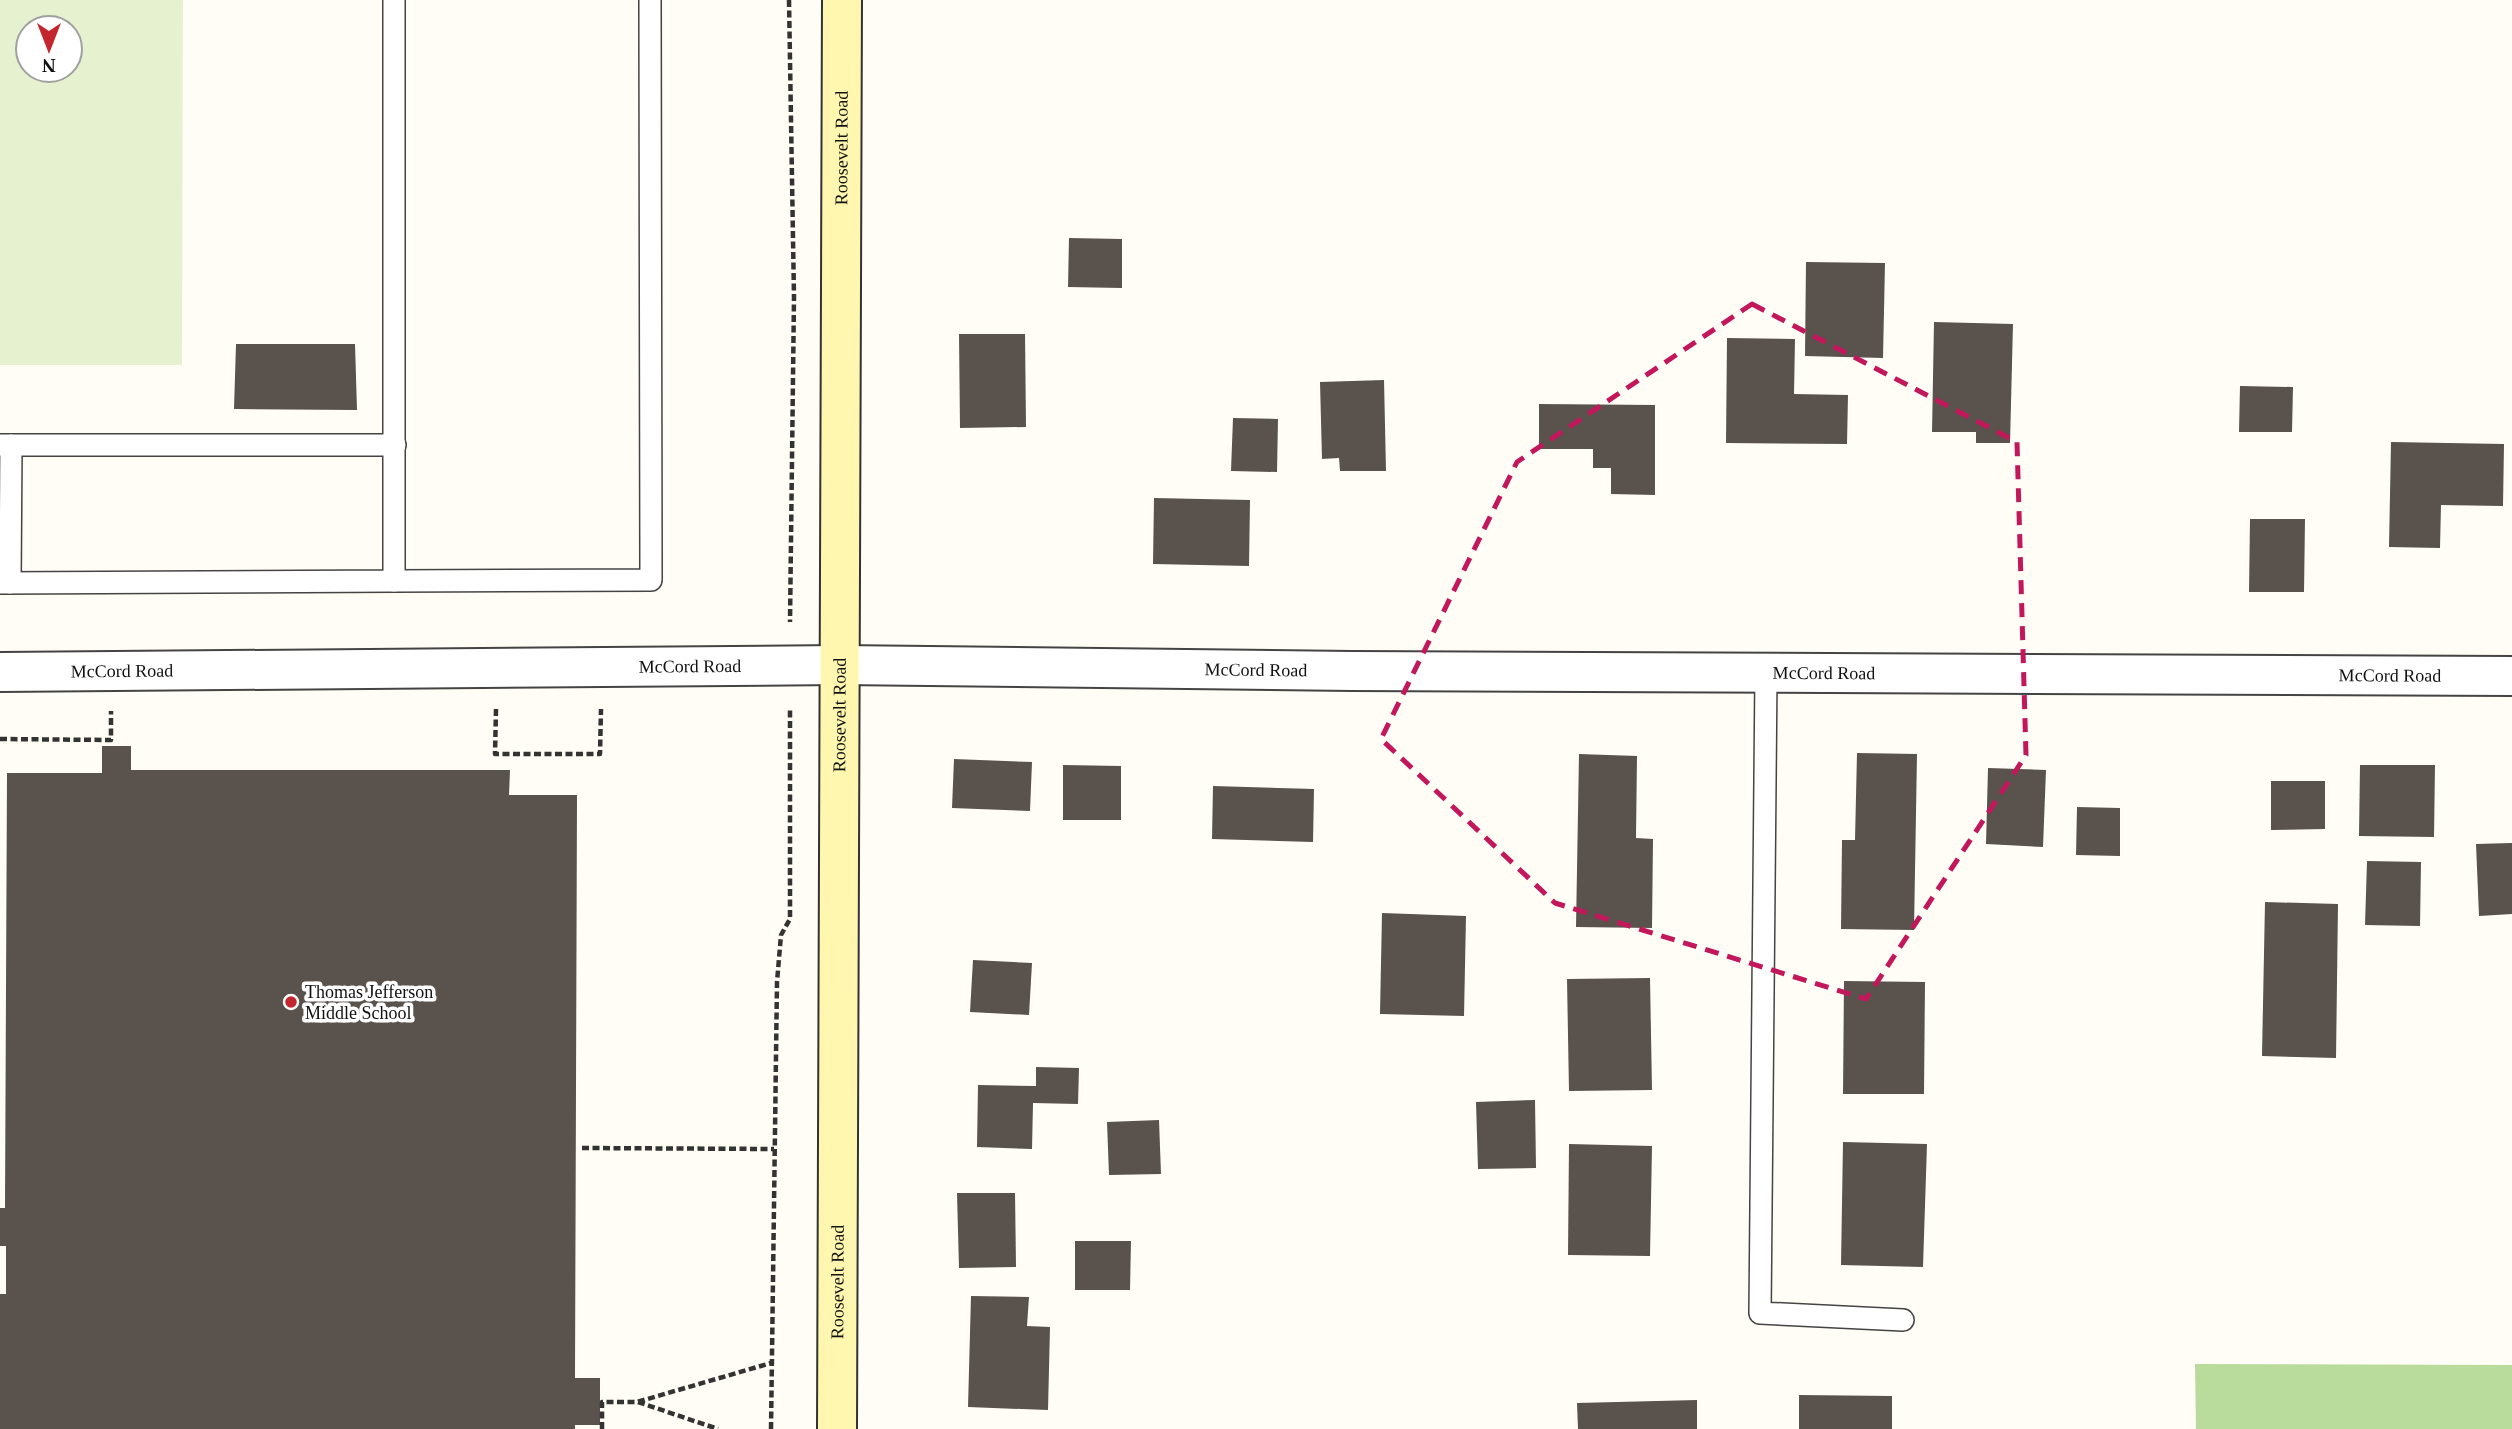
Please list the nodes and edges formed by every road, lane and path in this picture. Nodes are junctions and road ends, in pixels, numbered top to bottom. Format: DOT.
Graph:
graph roads {
  1 [pos="394,0"];
  2 [pos="650,0"];
  3 [pos="789,0"];
  4 [pos="842,0"];
  5 [pos="6,445"];
  6 [pos="395,445"];
  7 [pos="394,580"];
  8 [pos="5,583"];
  9 [pos="840,665"];
  10 [pos="790,666"];
  11 [pos="0,672"];
  12 [pos="1766,674"];
  13 [pos="2512,676"];
  14 [pos="496,698"];
  15 [pos="601,698"];
  16 [pos="111,707"];
  17 [pos="0,739"];
  18 [pos="582,1148"];
  19 [pos="774,1149"];
  20 [pos="1903,1320"];
  21 [pos="771,1363"];
  22 [pos="637,1402"];
  23 [pos="602,1429"];
  24 [pos="718,1429"];
  25 [pos="771,1429"];
  26 [pos="837,1429"];
  1 -- 6 [label="lane"];
  2 -- 7 [label="lane"];
  3 -- 10 [label="path"];
  4 -- 9 [label="street, Roosevelt Road"];
  5 -- 6 [label="lane"];
  5 -- 8 [label="lane"];
  6 -- 7 [label="lane"];
  7 -- 8 [label="lane"];
  9 -- 10 [label="street, McCord Road"];
  9 -- 12 [label="street, McCord Road"];
  9 -- 26 [label="street, Roosevelt Road"];
  10 -- 11 [label="street, McCord Road"];
  10 -- 19 [label="path"];
  12 -- 13 [label="street, McCord Road"];
  12 -- 20 [label="lane"];
  14 -- 15 [label="path"];
  16 -- 17 [label="path"];
  18 -- 19 [label="path"];
  19 -- 21 [label="path"];
  21 -- 22 [label="path"];
  21 -- 25 [label="path"];
  22 -- 23 [label="path"];
  22 -- 24 [label="path"];
}
